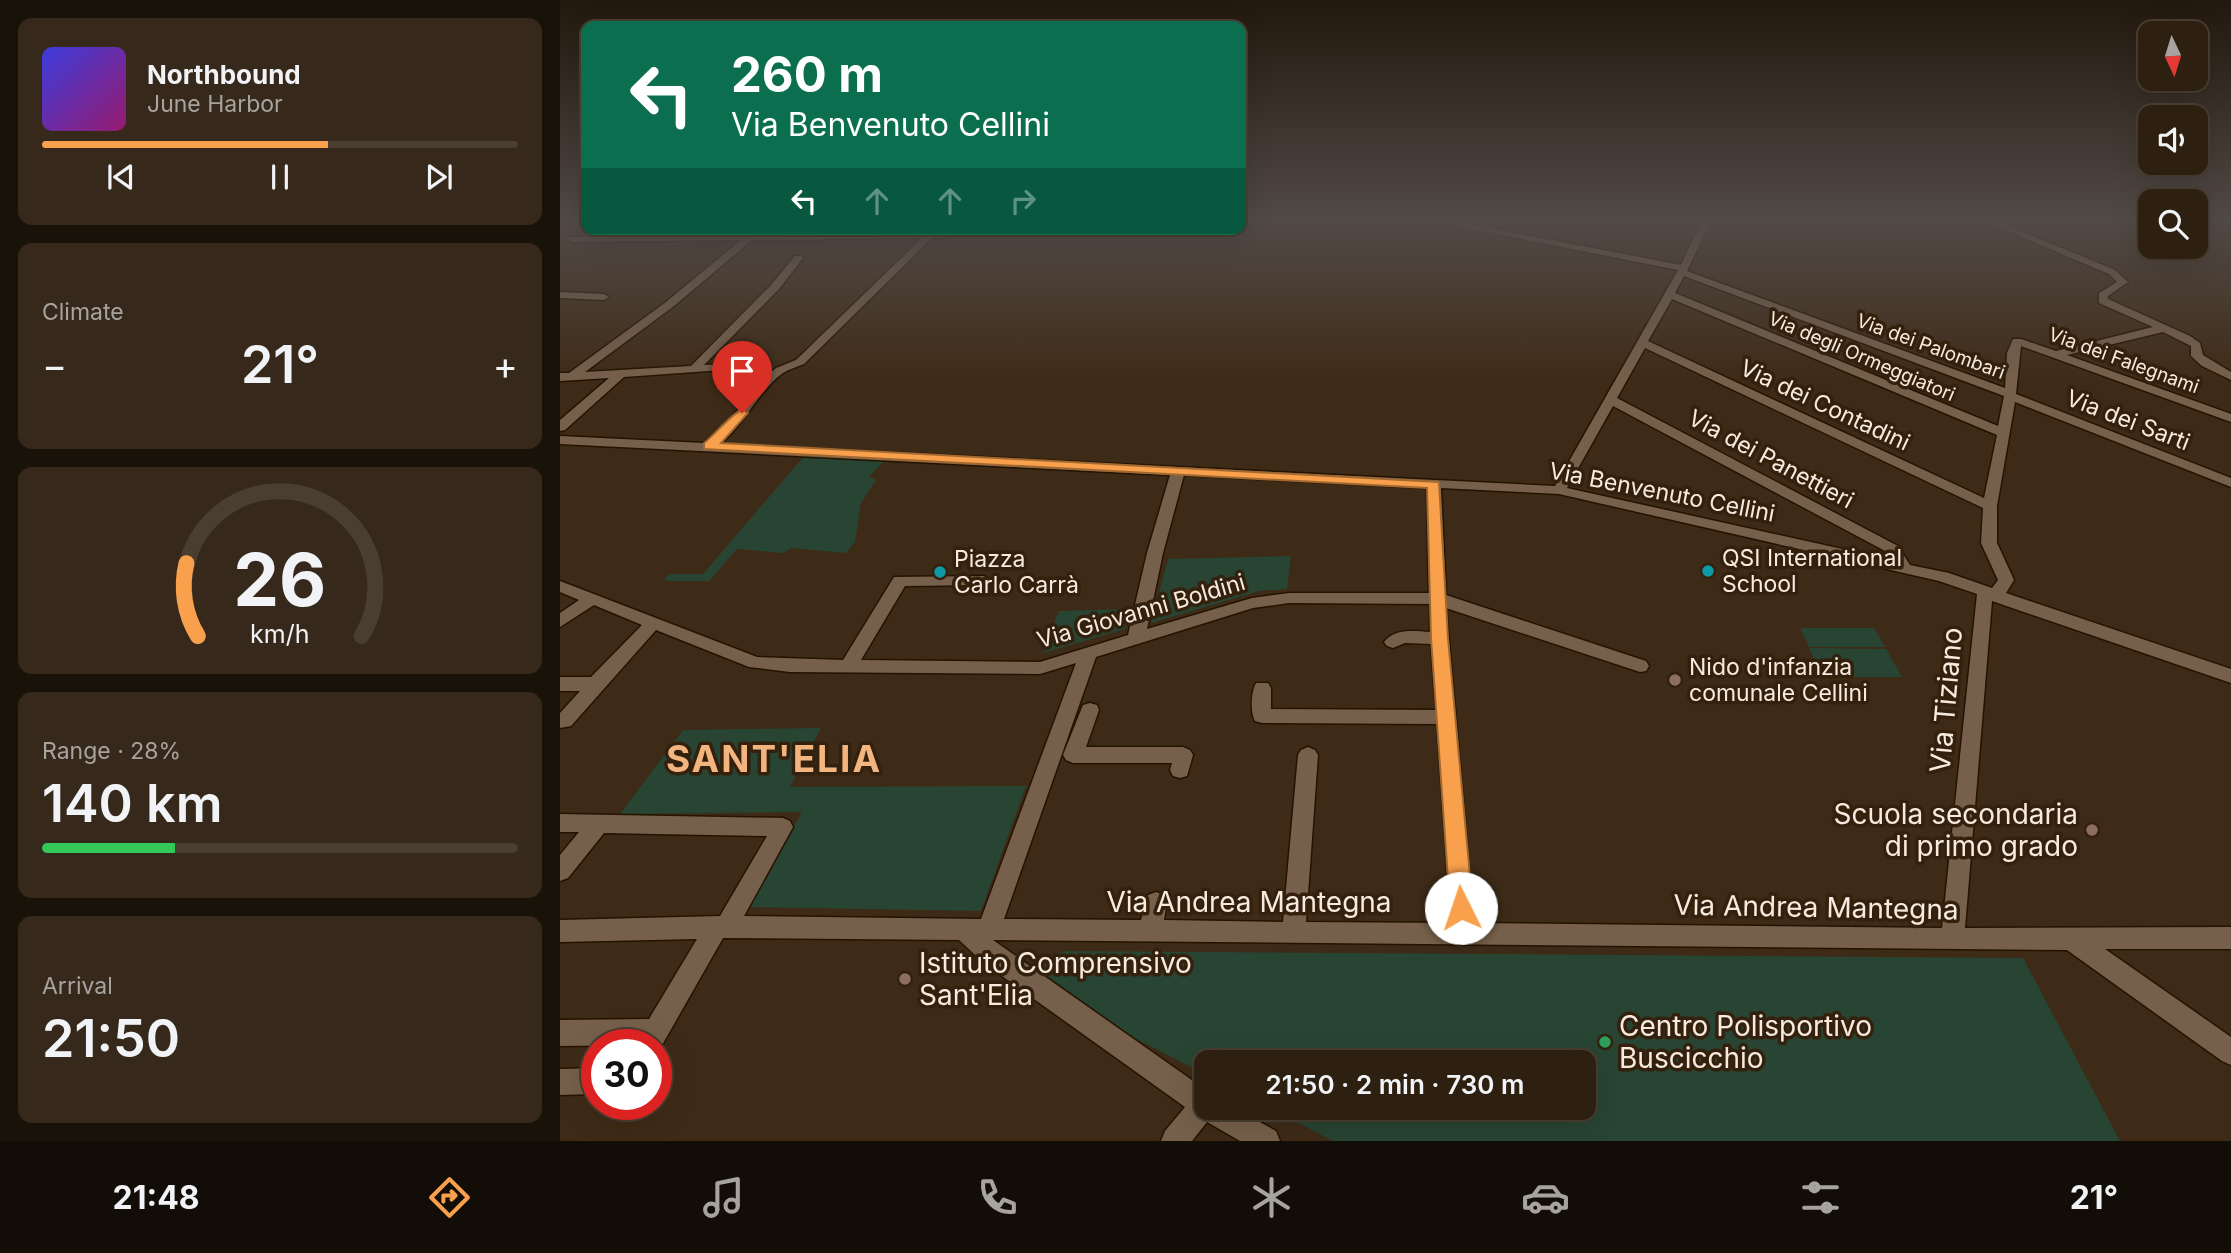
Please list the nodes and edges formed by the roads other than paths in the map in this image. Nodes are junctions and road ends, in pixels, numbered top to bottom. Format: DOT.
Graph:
graph roads {
  1 [pos="704,275"];
  2 [pos="784,275"];
  3 [pos="887,275"];
  4 [pos="1680,275"];
  5 [pos="1697,275"];
  6 [pos="2116,275"];
  7 [pos="1668,294"];
  8 [pos="560,295"];
  9 [pos="604,297"];
  10 [pos="2164,328"];
  11 [pos="1641,342"];
  12 [pos="2058,354"];
  13 [pos="747,366"];
  14 [pos="693,370"];
  15 [pos="620,374"];
  16 [pos="2231,376"];
  17 [pos="566,377"];
  18 [pos="2010,395"];
  19 [pos="1609,399"];
  20 [pos="2231,418"];
  21 [pos="560,427"];
  22 [pos="2004,433"];
  23 [pos="560,440"];
  24 [pos="709,446"];
  25 [pos="1178,471"];
  26 [pos="2231,483"];
  27 [pos="1434,485"];
  28 [pos="1559,490"];
  29 [pos="1990,506"];
  30 [pos="1904,567"];
  31 [pos="984,581"];
  32 [pos="560,586"];
  33 [pos="1990,594"];
  34 [pos="593,598"];
  35 [pos="1440,599"];
  36 [pos="560,621"];
  37 [pos="654,622"];
  38 [pos="1439,638"];
  39 [pos="1136,639"];
  40 [pos="1393,642"];
  41 [pos="1089,653"];
  42 [pos="1640,666"];
  43 [pos="848,667"];
  44 [pos="2231,676"];
  45 [pos="560,684"];
  46 [pos="596,684"];
  47 [pos="1262,688"];
  48 [pos="1090,710"];
  49 [pos="1446,717"];
  50 [pos="560,721"];
  51 [pos="1308,755"];
  52 [pos="1180,770"];
  53 [pos="560,823"];
  54 [pos="598,824"];
  55 [pos="560,871"];
  56 [pos="1156,902"];
  57 [pos="721,928"];
  58 [pos="560,931"];
  59 [pos="977,931"];
  60 [pos="1151,931"];
  61 [pos="1294,932"];
  62 [pos="1463,933"];
  63 [pos="2068,937"];
  64 [pos="2231,938"];
  65 [pos="1952,939"];
  66 [pos="658,1029"];
  67 [pos="560,1033"];
  68 [pos="581,1034"];
  69 [pos="2231,1052"];
  70 [pos="581,1081"];
  71 [pos="560,1082"];
  72 [pos="1194,1098"];
  73 [pos="1194,1120"];
  74 [pos="1230,1120"];
  75 [pos="1175,1141"];
  76 [pos="1266,1141"];
  1 -- 17 [label="street"];
  2 -- 14 [label="street"];
  3 -- 24 [label="street"];
  4 -- 7 [label="street"];
  5 -- 18 [label="street, Via dei Palombari"];
  6 -- 10 [label="street"];
  7 -- 11 [label="street"];
  7 -- 22 [label="street, Via degli Ormeggiatori"];
  8 -- 9 [label="street"];
  10 -- 12 [label="street"];
  10 -- 16 [label="street"];
  11 -- 19 [label="street"];
  11 -- 29 [label="street, Via dei Contadini"];
  12 -- 18 [label="street, Via dei Falegnami"];
  12 -- 20 [label="street, Via dei Falegnami"];
  13 -- 14 [label="street"];
  14 -- 15 [label="street"];
  15 -- 17 [label="street"];
  15 -- 21 [label="street"];
  18 -- 22 [label="street"];
  18 -- 26 [label="street, Via dei Sarti"];
  19 -- 28 [label="street"];
  19 -- 30 [label="street, Via dei Panettieri"];
  22 -- 29 [label="street"];
  23 -- 24 [label="street, Via Benvenuto Cellini"];
  24 -- 25 [label="street, Via Benvenuto Cellini"];
  25 -- 27 [label="street, Via Benvenuto Cellini"];
  25 -- 39 [label="street"];
  27 -- 28 [label="street, Via Benvenuto Cellini"];
  27 -- 35 [label="street"];
  28 -- 30 [label="street, Via Benvenuto Cellini"];
  29 -- 33 [label="street, Via Tiziano"];
  30 -- 33 [label="street, Via Benvenuto Cellini"];
  31 -- 43 [label="street"];
  32 -- 34 [label="street, Via Giovanni Boldini"];
  33 -- 44 [label="street, Via Benvenuto Cellini"];
  33 -- 65 [label="street, Via Tiziano"];
  34 -- 36 [label="street"];
  34 -- 37 [label="street, Via Giovanni Boldini"];
  35 -- 38 [label="street"];
  35 -- 39 [label="street, Via Giovanni Boldini"];
  35 -- 42 [label="street"];
  37 -- 43 [label="street, Via Giovanni Boldini"];
  37 -- 46 [label="street"];
  38 -- 40 [label="street"];
  38 -- 49 [label="street"];
  39 -- 41 [label="street, Via Giovanni Boldini"];
  41 -- 43 [label="street, Via Giovanni Boldini"];
  41 -- 59 [label="street"];
  45 -- 46 [label="street"];
  46 -- 50 [label="street"];
  47 -- 49 [label="street"];
  48 -- 52 [label="street"];
  49 -- 62 [label="street"];
  51 -- 61 [label="street"];
  53 -- 54 [label="street"];
  54 -- 55 [label="street"];
  54 -- 57 [label="street"];
  56 -- 60 [label="street"];
  57 -- 58 [label="street, Via Andrea Mantegna"];
  57 -- 59 [label="street, Via Andrea Mantegna"];
  57 -- 66 [label="street"];
  59 -- 60 [label="street, Via Andrea Mantegna"];
  59 -- 72 [label="street"];
  60 -- 61 [label="street, Via Andrea Mantegna"];
  61 -- 62 [label="street, Via Andrea Mantegna"];
  62 -- 65 [label="street, Via Andrea Mantegna"];
  63 -- 64 [label="street, Via Andrea Mantegna"];
  63 -- 65 [label="street, Via Andrea Mantegna"];
  63 -- 69 [label="street"];
  67 -- 68 [label="street"];
  70 -- 71 [label="street"];
  73 -- 75 [label="street"];
  74 -- 76 [label="street"];
}
